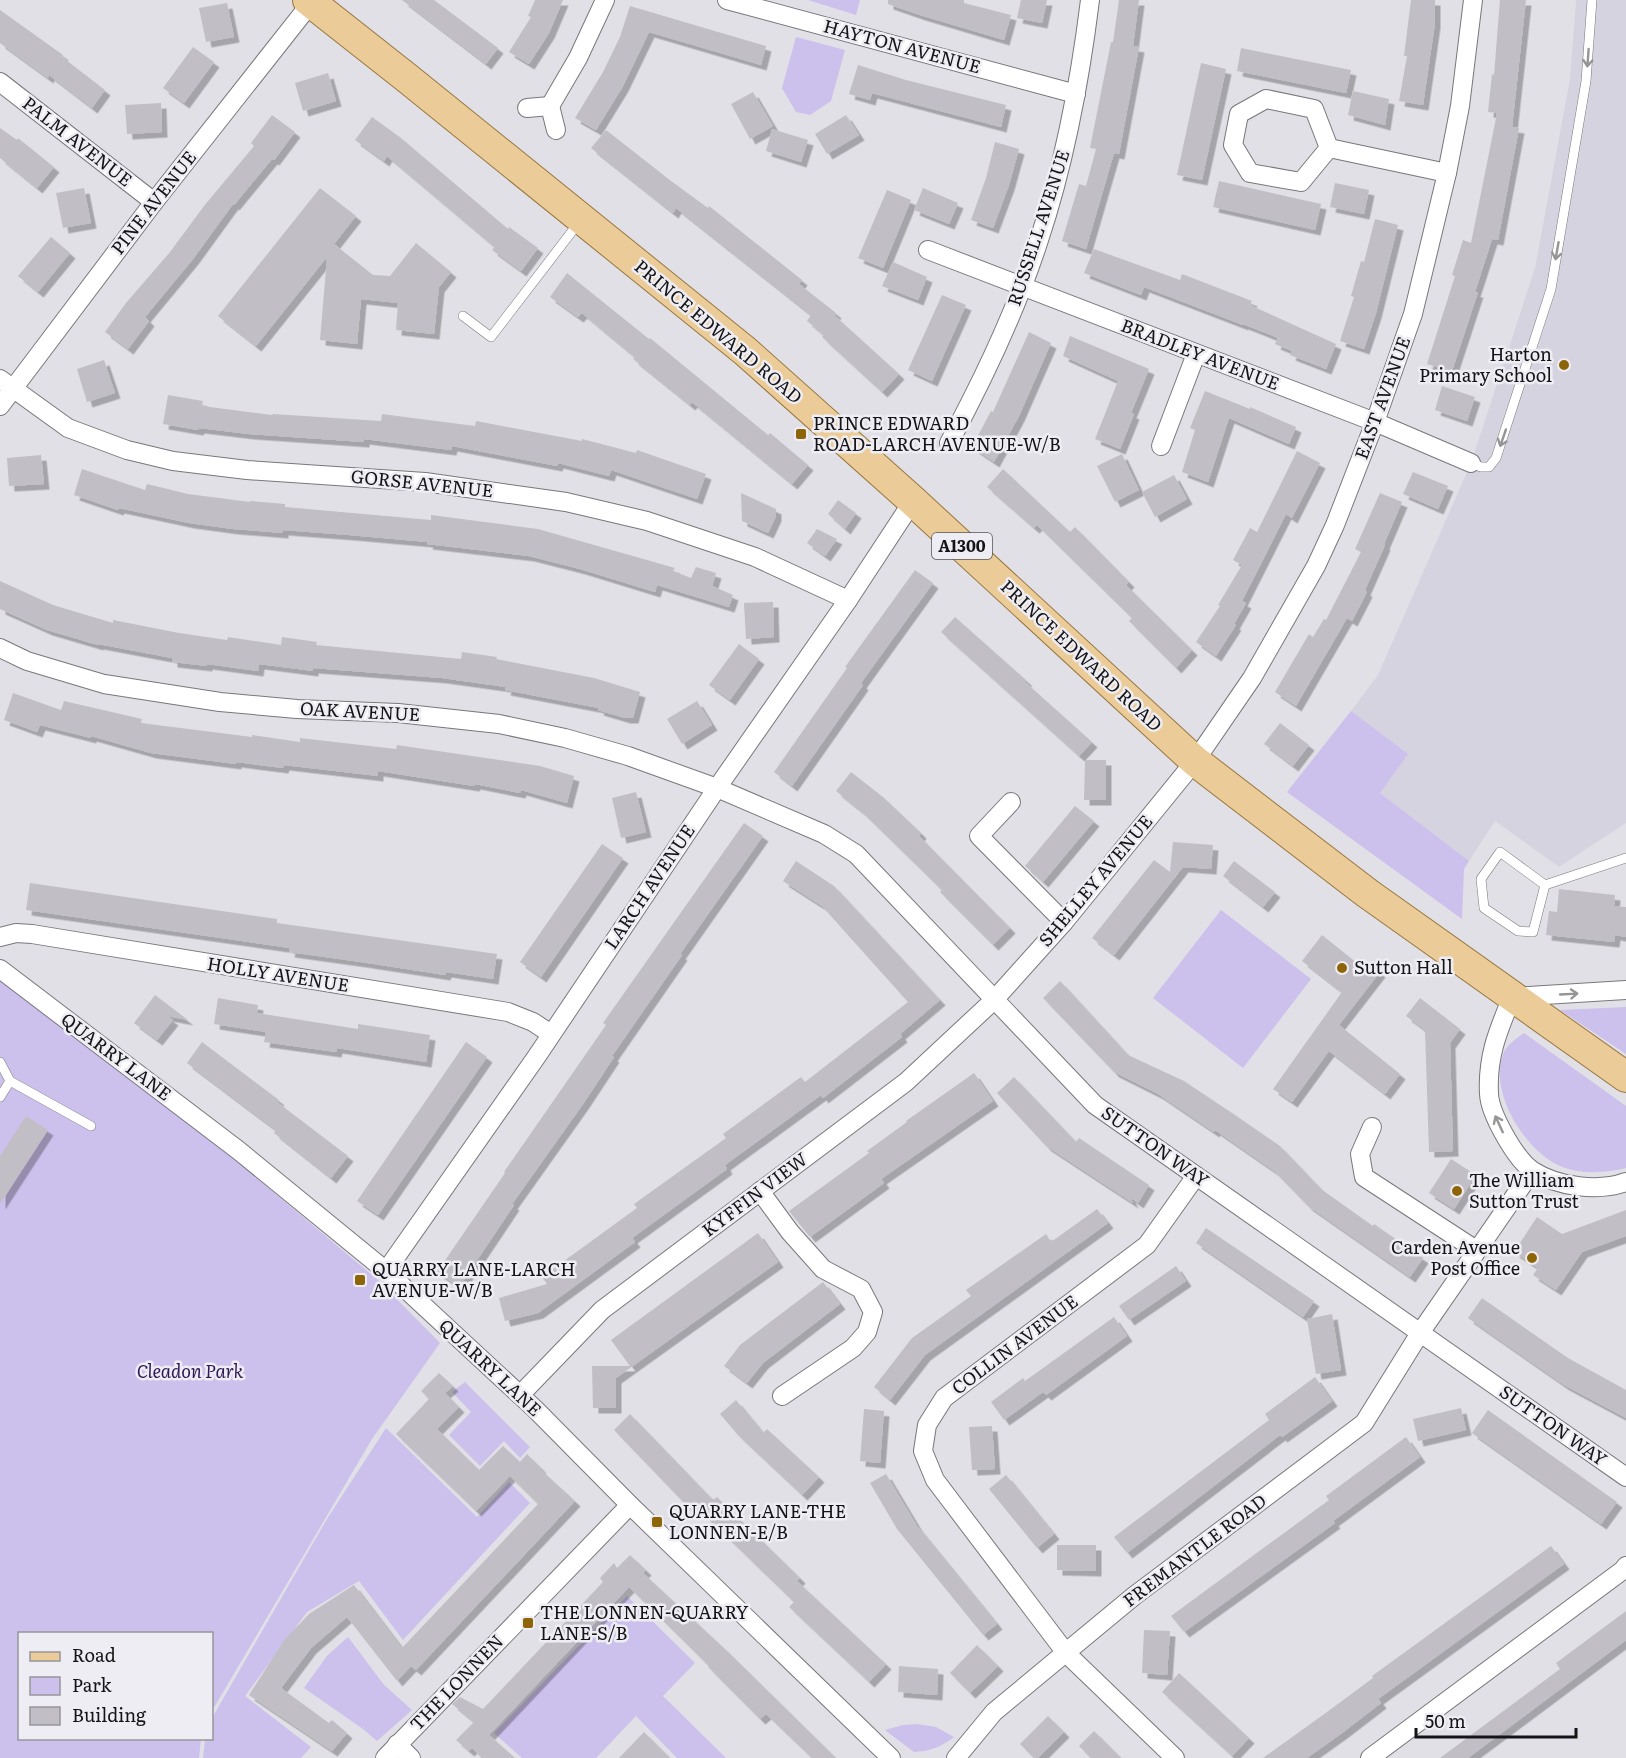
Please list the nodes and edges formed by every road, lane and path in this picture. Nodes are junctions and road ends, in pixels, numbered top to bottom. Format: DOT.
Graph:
graph roads {
  1 [pos="605,0"];
  2 [pos="728,0"];
  3 [pos="1090,0"];
  4 [pos="1473,0"];
  5 [pos="1592,0"];
  6 [pos="310,1"];
  7 [pos="0,82"];
  8 [pos="1076,94"];
  9 [pos="550,106"];
  10 [pos="527,108"];
  11 [pos="556,130"];
  12 [pos="1329,148"];
  13 [pos="1447,173"];
  14 [pos="154,202"];
  15 [pos="581,219"];
  16 [pos="928,250"];
  17 [pos="1022,287"];
  18 [pos="464,316"];
  19 [pos="1196,354"];
  20 [pos="7,384"];
  21 [pos="0,406"];
  22 [pos="1376,422"];
  23 [pos="949,443"];
  24 [pos="1161,446"];
  25 [pos="1471,463"];
  26 [pos="913,501"];
  27 [pos="848,600"];
  28 [pos="0,648"];
  29 [pos="1195,760"];
  30 [pos="717,788"];
  31 [pos="1011,802"];
  32 [pos="1626,858"];
  33 [pos="1545,885"];
  34 [pos="1064,922"];
  35 [pos="0,937"];
  36 [pos="0,969"];
  37 [pos="1626,990"];
  38 [pos="1512,997"];
  39 [pos="994,1000"];
  40 [pos="551,1034"];
  41 [pos="0,1062"];
  42 [pos="1626,1077"];
  43 [pos="10,1082"];
  44 [pos="0,1097"];
  45 [pos="91,1126"];
  46 [pos="1372,1127"];
  47 [pos="1533,1171"];
  48 [pos="1196,1176"];
  49 [pos="1626,1182"];
  50 [pos="760,1191"];
  51 [pos="1476,1250"];
  52 [pos="386,1271"];
  53 [pos="1420,1333"];
  54 [pos="520,1395"];
  55 [pos="782,1396"];
  56 [pos="1626,1477"];
  57 [pos="630,1505"];
  58 [pos="1626,1566"];
  59 [pos="1066,1653"];
  60 [pos="391,1751"];
  61 [pos="411,1758"];
  62 [pos="891,1758"];
  63 [pos="956,1758"];
  64 [pos="1175,1758"];
  65 [pos="1370,1758"];
  1 -- 9 [label="street"];
  2 -- 8 [label="street, HAYTON AVENUE"];
  3 -- 8 [label="street, RUSSELL AVENUE"];
  4 -- 13 [label="street, EAST AVENUE"];
  5 -- 25 [label="lane, one-way"];
  6 -- 14 [label="street, PINE AVENUE"];
  6 -- 15 [label="main road, PRINCE EDWARD ROAD / A1300"];
  7 -- 14 [label="street, PALM AVENUE"];
  8 -- 17 [label="street, RUSSELL AVENUE"];
  9 -- 10 [label="street"];
  9 -- 11 [label="street"];
  12 -- 12 [label="street"];
  12 -- 13 [label="street"];
  13 -- 22 [label="street, EAST AVENUE"];
  14 -- 20 [label="street, PINE AVENUE"];
  15 -- 18 [label="lane"];
  15 -- 26 [label="main road, PRINCE EDWARD ROAD / A1300"];
  16 -- 17 [label="street, BRADLEY AVENUE"];
  17 -- 19 [label="street, BRADLEY AVENUE"];
  17 -- 23 [label="street, RUSSELL AVENUE"];
  19 -- 22 [label="street, BRADLEY AVENUE"];
  19 -- 24 [label="street"];
  20 -- 21 [label="street, PINE AVENUE"];
  20 -- 27 [label="street, GORSE AVENUE"];
  22 -- 25 [label="street, BRADLEY AVENUE"];
  22 -- 29 [label="street, EAST AVENUE"];
  26 -- 27 [label="street, LARCH AVENUE"];
  26 -- 29 [label="main road, PRINCE EDWARD ROAD / A1300"];
  27 -- 30 [label="street, LARCH AVENUE"];
  28 -- 30 [label="street, OAK AVENUE"];
  29 -- 34 [label="street, SHELLEY AVENUE"];
  29 -- 38 [label="main road, PRINCE EDWARD ROAD / A1300"];
  30 -- 39 [label="street, SUTTON WAY"];
  30 -- 40 [label="street, LARCH AVENUE"];
  31 -- 34 [label="street"];
  32 -- 33 [label="lane"];
  33 -- 33 [label="lane"];
  34 -- 39 [label="street, SHELLEY AVENUE"];
  35 -- 40 [label="street, HOLLY AVENUE"];
  36 -- 52 [label="street, QUARRY LANE"];
  38 -- 37 [label="street, one-way"];
  38 -- 42 [label="main road, PRINCE EDWARD ROAD / A1300"];
  47 -- 38 [label="street, one-way"];
  39 -- 48 [label="street, SUTTON WAY"];
  39 -- 50 [label="street, KYFFIN VIEW"];
  40 -- 52 [label="street, LARCH AVENUE"];
  41 -- 43 [label="lane"];
  43 -- 44 [label="lane"];
  43 -- 45 [label="lane"];
  46 -- 51 [label="street"];
  47 -- 49 [label="street"];
  47 -- 51 [label="street, FREMANTLE ROAD"];
  48 -- 53 [label="street, SUTTON WAY"];
  48 -- 59 [label="street, COLLIN AVENUE"];
  50 -- 54 [label="street, KYFFIN VIEW"];
  50 -- 55 [label="street"];
  51 -- 53 [label="street, FREMANTLE ROAD"];
  52 -- 54 [label="street, QUARRY LANE"];
  53 -- 56 [label="street, SUTTON WAY"];
  53 -- 59 [label="street, FREMANTLE ROAD"];
  54 -- 57 [label="street, QUARRY LANE"];
  57 -- 60 [label="street, THE LONNEN"];
  57 -- 62 [label="street, QUARRY LANE"];
  58 -- 65 [label="street"];
  59 -- 63 [label="street, FREMANTLE ROAD"];
  59 -- 64 [label="street, COLLIN AVENUE"];
  60 -- 61 [label="street"];
}
